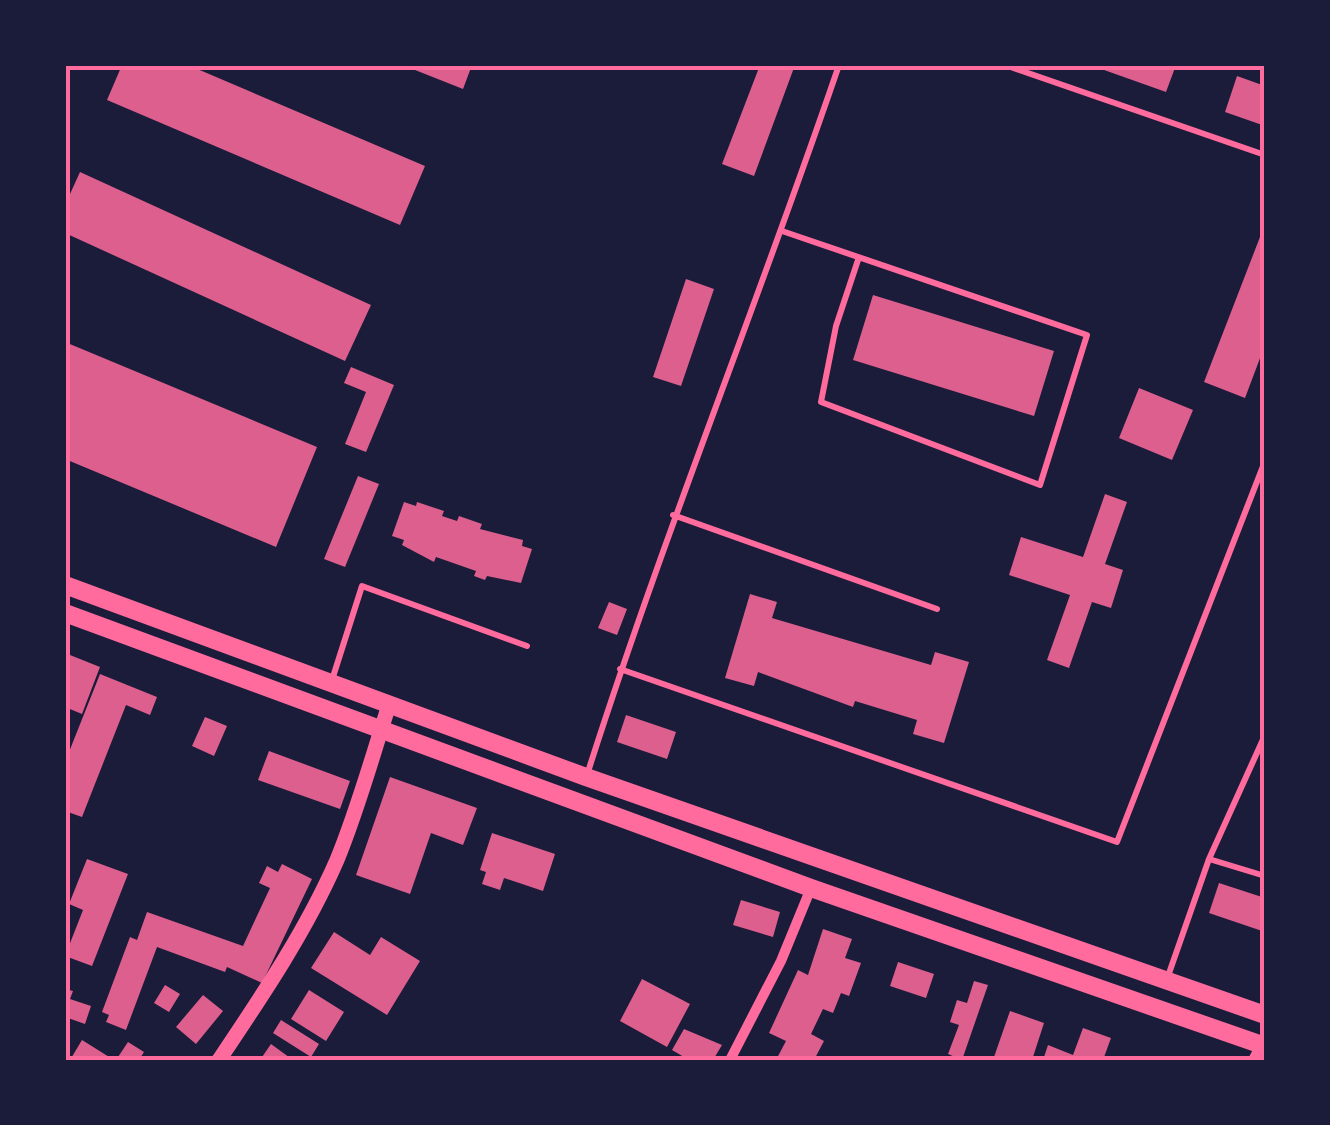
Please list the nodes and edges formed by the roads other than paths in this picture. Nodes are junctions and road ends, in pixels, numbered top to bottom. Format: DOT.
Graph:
graph roads {
  1 [pos="838,65"];
  2 [pos="1005,65"];
  3 [pos="1265,155"];
  4 [pos="782,231"];
  5 [pos="858,260"];
  6 [pos="1265,462"];
  7 [pos="674,515"];
  8 [pos="65,585"];
  9 [pos="937,609"];
  10 [pos="65,613"];
  11 [pos="527,646"];
  12 [pos="620,669"];
  13 [pos="331,684"];
  14 [pos="389,705"];
  15 [pos="381,730"];
  16 [pos="1264,738"];
  17 [pos="586,777"];
  18 [pos="1209,859"];
  19 [pos="1265,876"];
  20 [pos="811,888"];
  21 [pos="1167,980"];
  22 [pos="1265,1015"];
  23 [pos="1260,1050"];
  24 [pos="219,1060"];
  25 [pos="730,1060"];
  1 -- 4 [label="lane"];
  2 -- 3 [label="lane"];
  4 -- 5 [label="lane"];
  4 -- 7 [label="lane"];
  5 -- 5 [label="lane"];
  6 -- 12 [label="lane"];
  7 -- 9 [label="lane"];
  7 -- 12 [label="lane"];
  8 -- 13 [label="main road"];
  10 -- 15 [label="main road"];
  11 -- 13 [label="lane"];
  12 -- 17 [label="lane"];
  13 -- 14 [label="main road"];
  14 -- 15 [label="street"];
  14 -- 17 [label="main road"];
  15 -- 20 [label="main road"];
  15 -- 24 [label="street"];
  16 -- 18 [label="lane"];
  17 -- 21 [label="main road"];
  18 -- 19 [label="lane"];
  18 -- 21 [label="lane"];
  20 -- 23 [label="main road"];
  20 -- 25 [label="street"];
  21 -- 22 [label="main road"];
}
